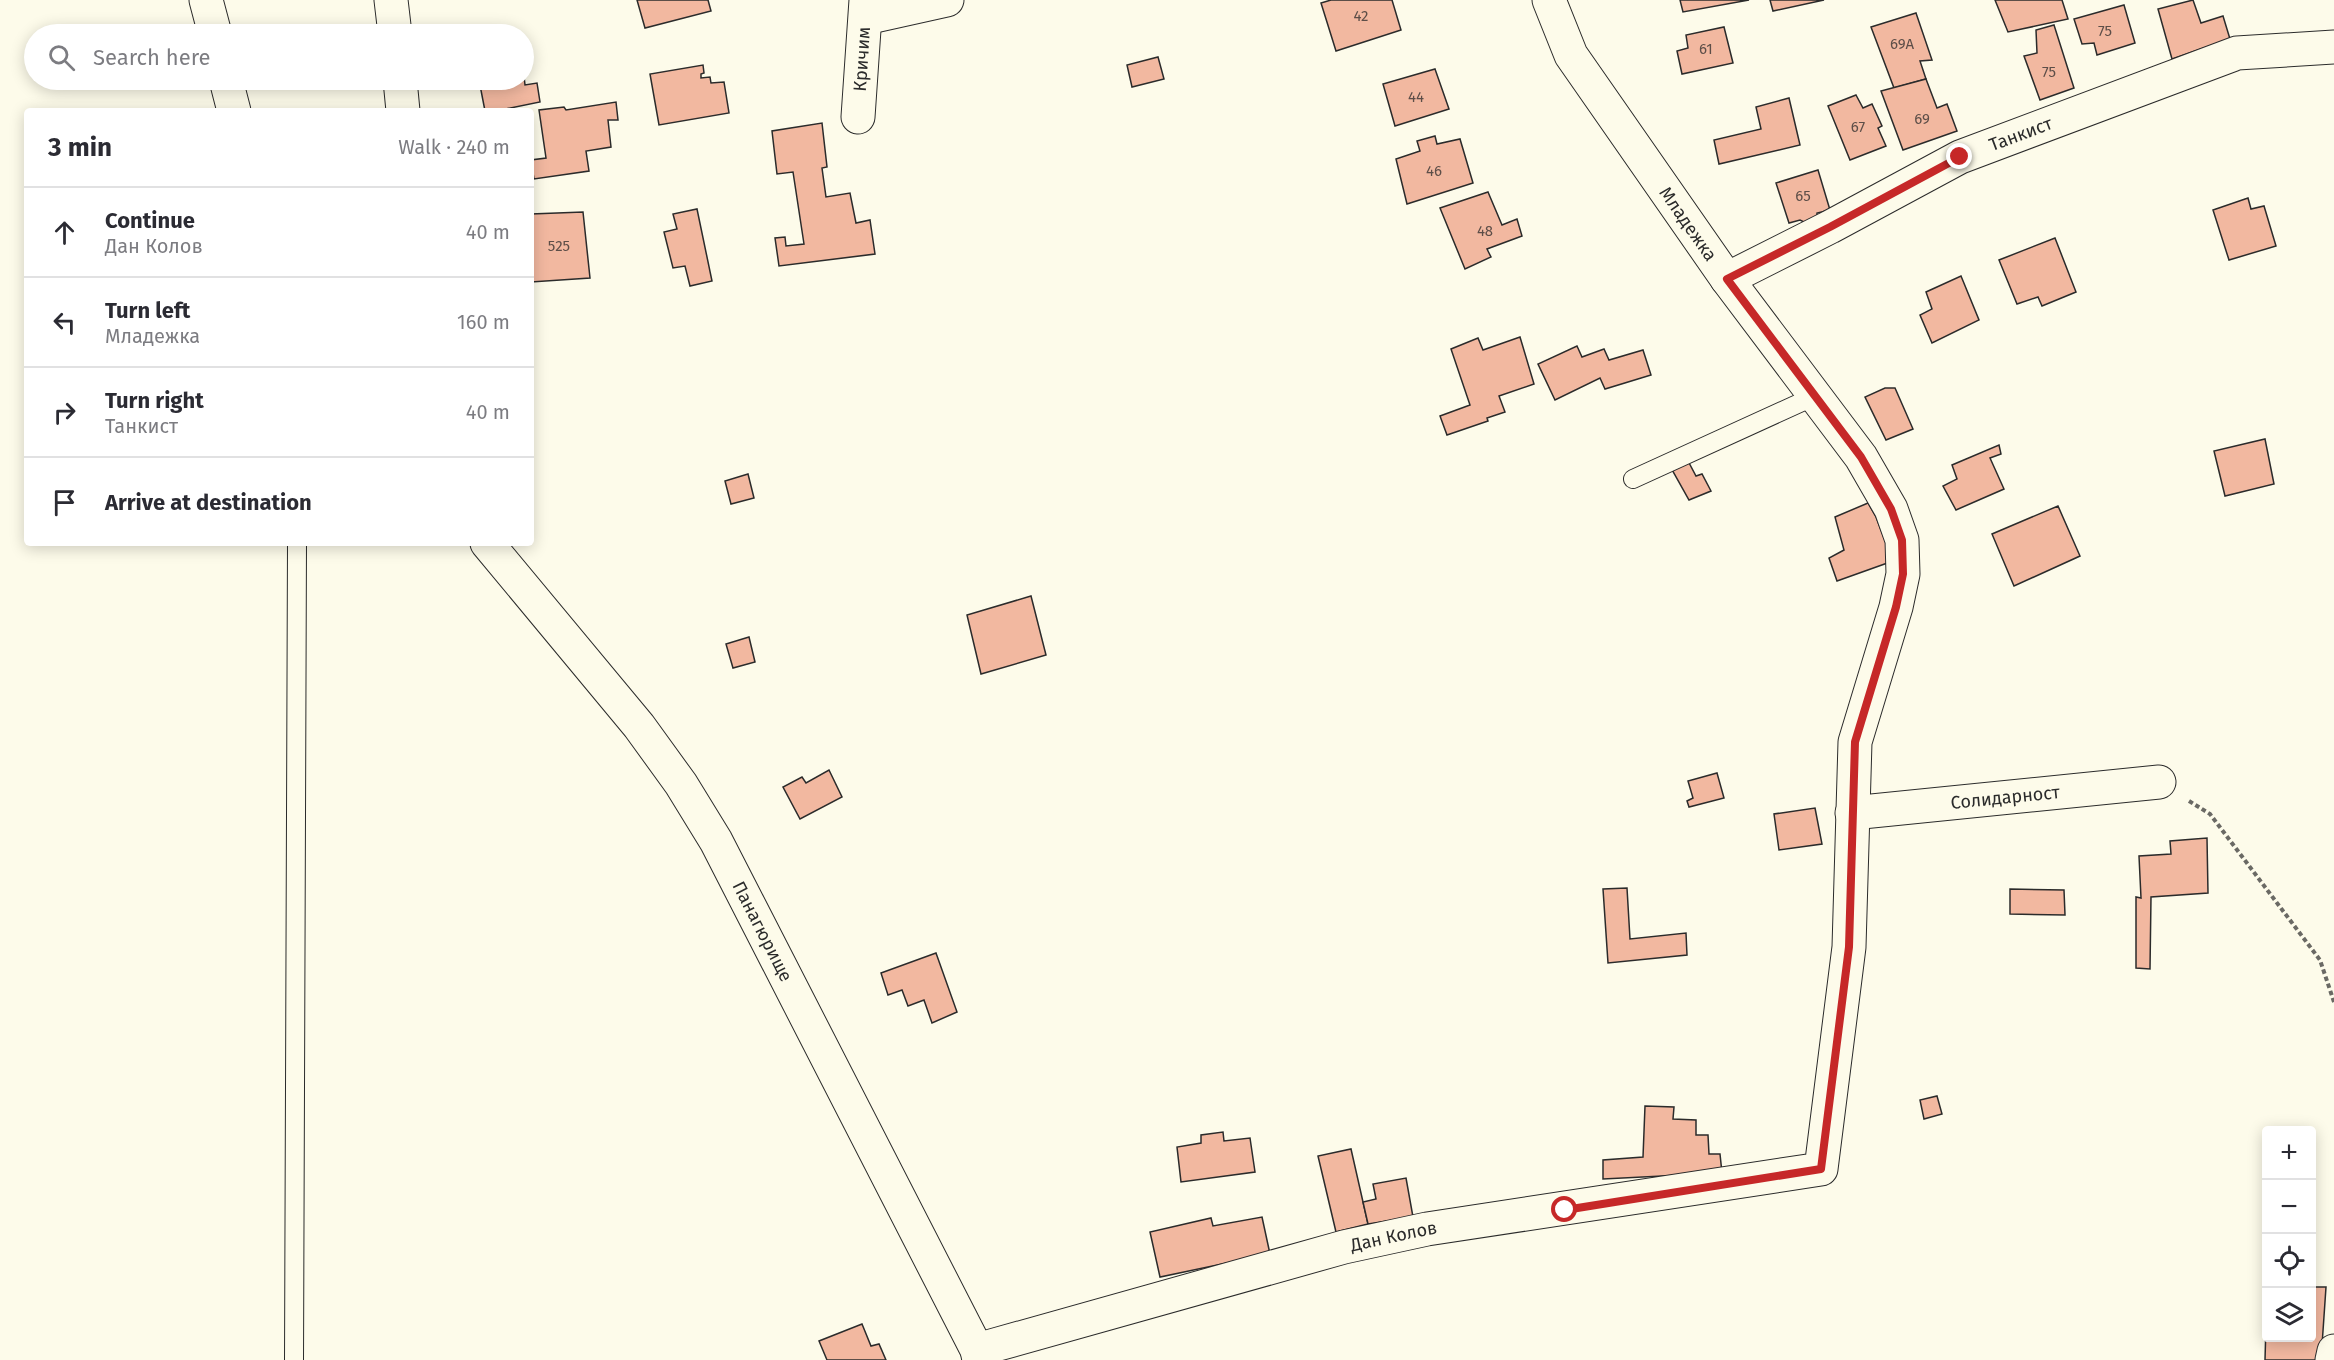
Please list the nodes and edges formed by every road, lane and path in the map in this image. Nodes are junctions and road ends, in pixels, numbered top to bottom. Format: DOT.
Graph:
graph roads {
  1 [pos="206,0"];
  2 [pos="391,0"];
  3 [pos="947,0"];
  4 [pos="1549,0"];
  5 [pos="866,9"];
  6 [pos="212,24"];
  7 [pos="394,24"];
  8 [pos="2334,47"];
  9 [pos="229,90"];
  10 [pos="401,90"];
  11 [pos="233,108"];
  12 [pos="403,108"];
  13 [pos="858,117"];
  14 [pos="1727,279"];
  15 [pos="1815,396"];
  16 [pos="1633,479"];
  17 [pos="297,546"];
  18 [pos="489,546"];
  19 [pos="2159,782"];
  20 [pos="1852,813"];
  21 [pos="2334,1002"];
  22 [pos="1821,1169"];
  23 [pos="2334,1351"];
  24 [pos="978,1355"];
  25 [pos="294,1360"];
  26 [pos="2332,1360"];
  1 -- 6 [label="street"];
  2 -- 7 [label="street"];
  3 -- 5 [label="street"];
  4 -- 14 [label="street, Младежка"];
  5 -- 13 [label="street, Кричим"];
  8 -- 14 [label="street, Танкист"];
  9 -- 11 [label="street"];
  10 -- 12 [label="street"];
  14 -- 15 [label="street, Младежка"];
  15 -- 16 [label="lane"];
  15 -- 20 [label="street, Младежка"];
  17 -- 25 [label="lane"];
  18 -- 24 [label="street, Панагюрище"];
  19 -- 20 [label="street, Солидарност"];
  19 -- 21 [label="path"];
  20 -- 22 [label="street, Младежка"];
  22 -- 24 [label="street, Дан Колов"];
  23 -- 26 [label="street"];
}
